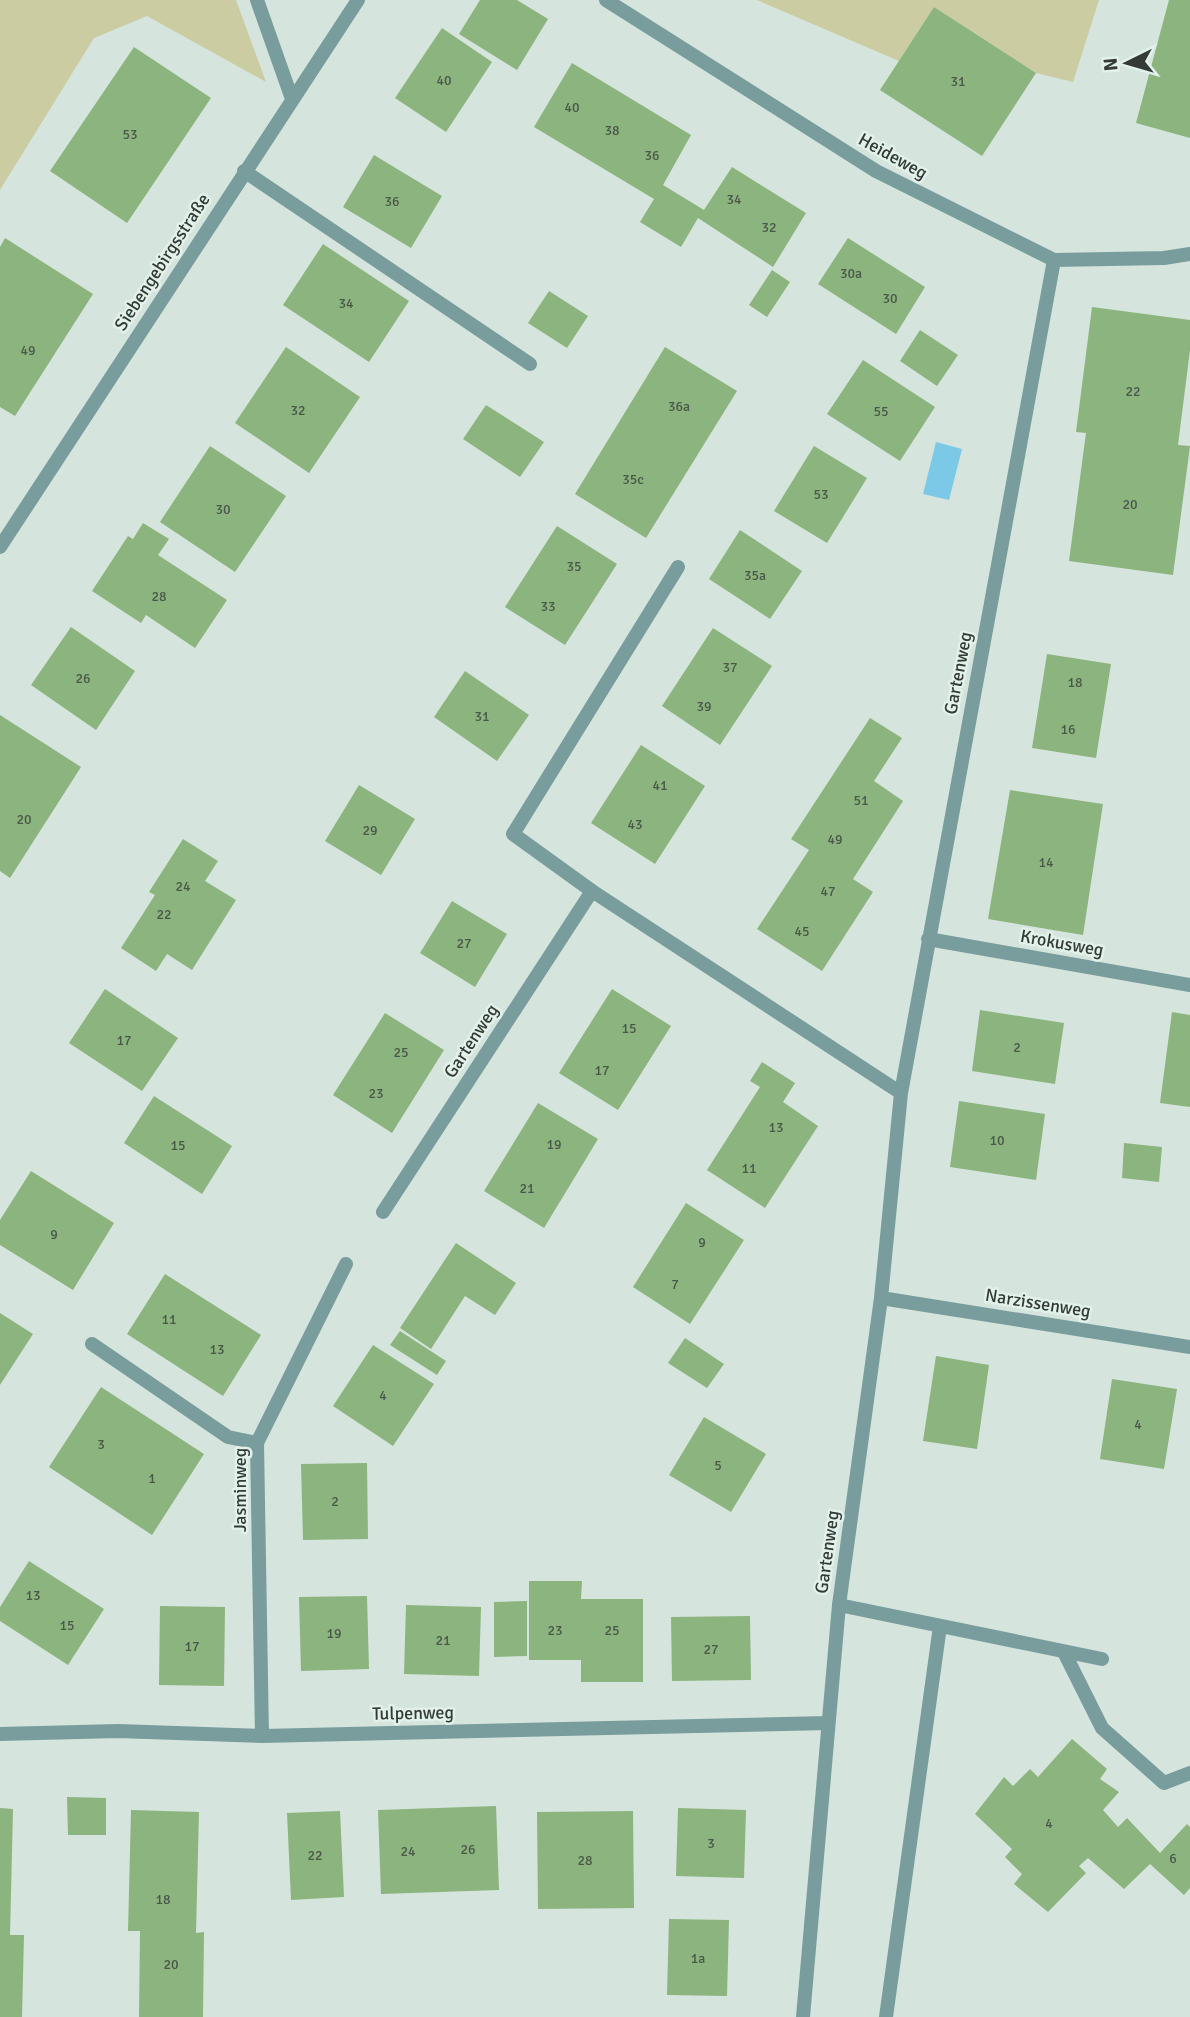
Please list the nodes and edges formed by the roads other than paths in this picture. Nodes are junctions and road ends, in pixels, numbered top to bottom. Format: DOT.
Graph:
graph roads {
  1 [pos="257,0"];
  2 [pos="358,0"];
  3 [pos="606,0"];
  4 [pos="292,99"];
  5 [pos="244,172"];
  6 [pos="1190,254"];
  7 [pos="1054,260"];
  8 [pos="530,364"];
  9 [pos="0,547"];
  10 [pos="678,567"];
  11 [pos="592,891"];
  12 [pos="928,939"];
  13 [pos="1190,985"];
  14 [pos="901,1093"];
  15 [pos="383,1212"];
  16 [pos="346,1265"];
  17 [pos="881,1298"];
  18 [pos="92,1344"];
  19 [pos="1190,1347"];
  20 [pos="257,1443"];
  21 [pos="839,1605"];
  22 [pos="940,1626"];
  23 [pos="1064,1652"];
  24 [pos="1102,1660"];
  25 [pos="828,1723"];
  26 [pos="0,1734"];
  27 [pos="262,1736"];
  28 [pos="1190,1773"];
  29 [pos="803,2017"];
  30 [pos="886,2017"];
  1 -- 4 [label="street"];
  2 -- 4 [label="street, Siebengebirgsstraße"];
  3 -- 7 [label="street, Heideweg"];
  4 -- 5 [label="street, Siebengebirgsstraße"];
  5 -- 8 [label="street"];
  5 -- 9 [label="street, Siebengebirgsstraße"];
  6 -- 7 [label="street, Heideweg"];
  7 -- 12 [label="street, Gartenweg"];
  10 -- 11 [label="street"];
  11 -- 14 [label="street"];
  11 -- 15 [label="street, Gartenweg"];
  12 -- 13 [label="street, Krokusweg"];
  12 -- 14 [label="street, Gartenweg"];
  14 -- 17 [label="street, Gartenweg"];
  16 -- 20 [label="street, Jasminweg"];
  17 -- 19 [label="street, Narzissenweg"];
  17 -- 21 [label="street, Gartenweg"];
  18 -- 20 [label="street"];
  20 -- 27 [label="street, Jasminweg"];
  21 -- 22 [label="street"];
  21 -- 25 [label="street, Gartenweg"];
  22 -- 23 [label="street"];
  22 -- 30 [label="street"];
  23 -- 24 [label="street"];
  23 -- 28 [label="street"];
  25 -- 27 [label="street, Tulpenweg"];
  25 -- 29 [label="street, Gartenweg"];
  26 -- 27 [label="street, Tulpenweg"];
}
